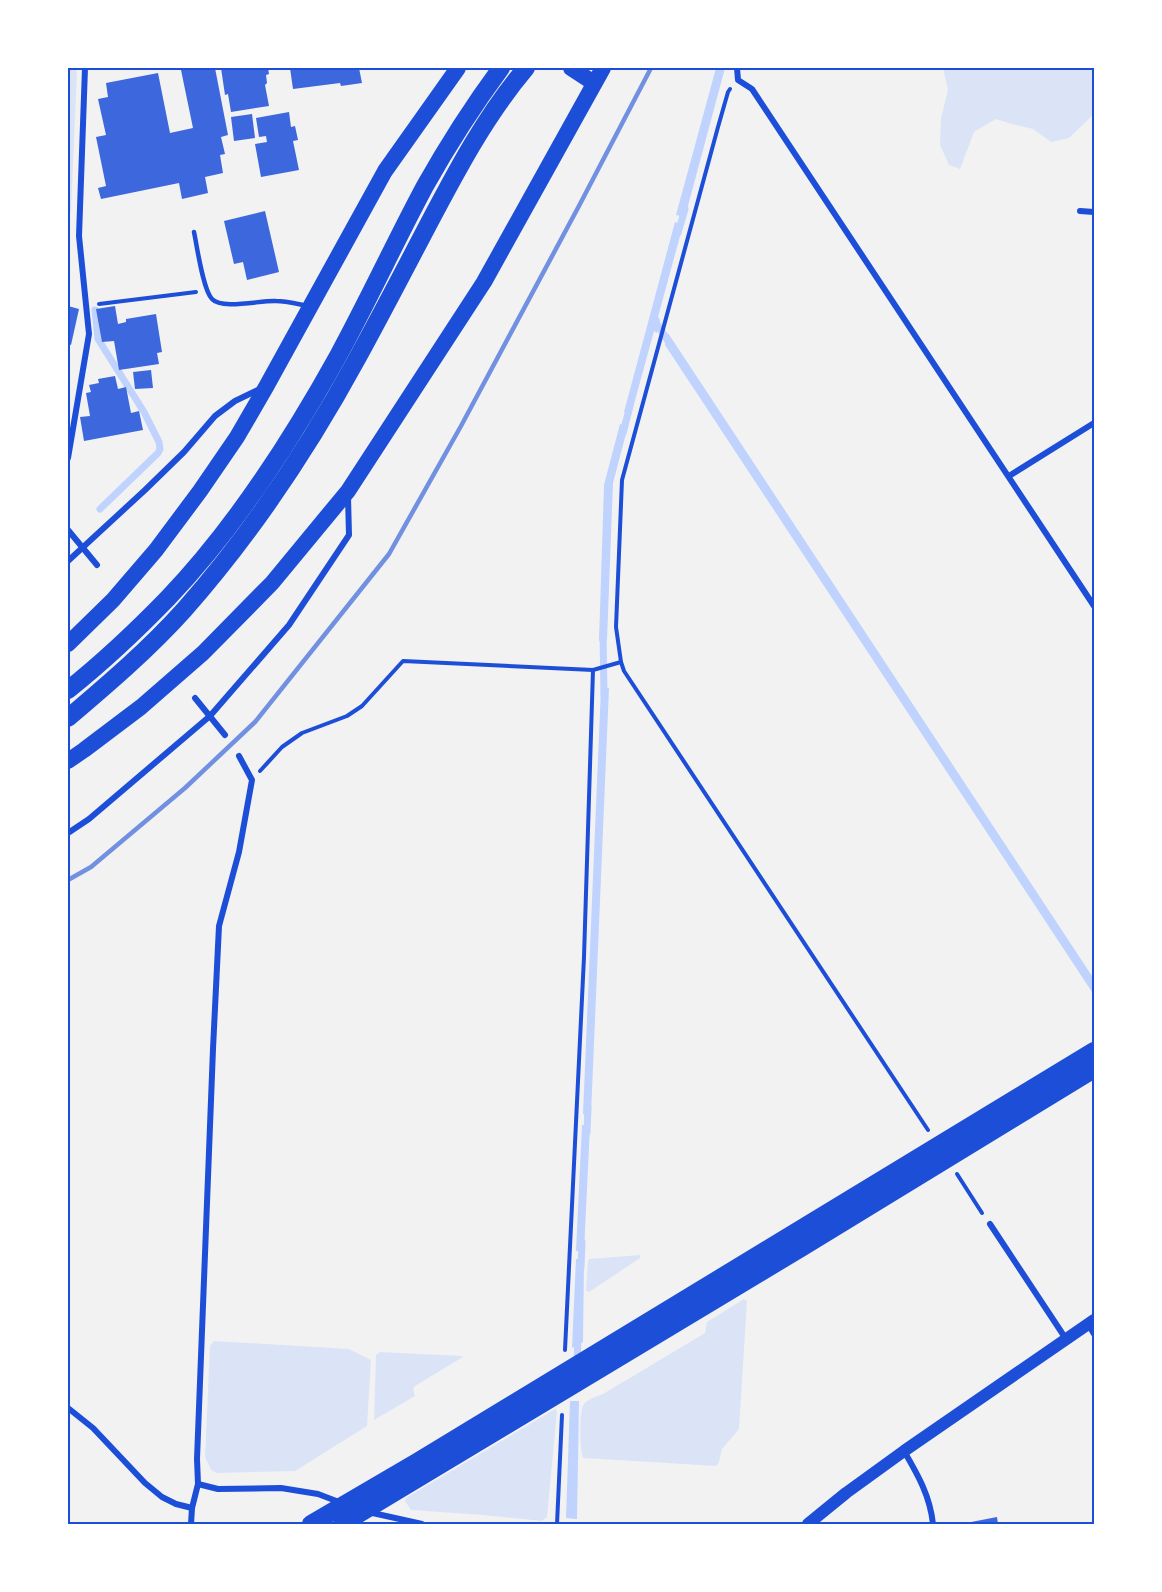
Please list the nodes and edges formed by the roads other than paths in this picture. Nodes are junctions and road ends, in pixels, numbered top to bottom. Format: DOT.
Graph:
graph roads {
  1 [pos="85,68"];
  2 [pos="458,68"];
  3 [pos="501,68"];
  4 [pos="526,68"];
  5 [pos="572,68"];
  6 [pos="603,68"];
  7 [pos="737,68"];
  8 [pos="594,83"];
  9 [pos="1080,211"];
  10 [pos="1095,212"];
  11 [pos="194,232"];
  12 [pos="311,306"];
  13 [pos="266,387"];
  14 [pos="1095,423"];
  15 [pos="68,458"];
  16 [pos="1009,476"];
  17 [pos="348,490"];
  18 [pos="68,530"];
  19 [pos="82,547"];
  20 [pos="68,561"];
  21 [pos="97,565"];
  22 [pos="1095,606"];
  23 [pos="68,644"];
  24 [pos="68,690"];
  25 [pos="195,698"];
  26 [pos="210,716"];
  27 [pos="68,718"];
  28 [pos="225,735"];
  29 [pos="239,756"];
  30 [pos="68,761"];
  31 [pos="68,832"];
  32 [pos="1095,1051"];
  33 [pos="1095,1069"];
  34 [pos="990,1224"];
  35 [pos="1092,1326"];
  36 [pos="1066,1339"];
  37 [pos="68,1408"];
  38 [pos="904,1451"];
  39 [pos="198,1484"];
  40 [pos="192,1508"];
  41 [pos="191,1524"];
  42 [pos="311,1524"];
  43 [pos="342,1524"];
  44 [pos="422,1524"];
  45 [pos="808,1524"];
  46 [pos="933,1524"];
  1 -- 15 [label="street"];
  2 -- 12 [label="highway"];
  3 -- 24 [label="highway"];
  4 -- 27 [label="highway"];
  5 -- 8 [label="highway"];
  6 -- 8 [label="highway"];
  7 -- 16 [label="street"];
  8 -- 17 [label="highway"];
  9 -- 10 [label="street"];
  11 -- 12 [label="lane"];
  12 -- 13 [label="highway"];
  13 -- 19 [label="street"];
  13 -- 23 [label="highway"];
  14 -- 16 [label="street"];
  16 -- 22 [label="street"];
  17 -- 26 [label="street"];
  17 -- 30 [label="highway"];
  18 -- 19 [label="street"];
  19 -- 20 [label="street"];
  19 -- 21 [label="street"];
  25 -- 26 [label="street"];
  26 -- 28 [label="street"];
  26 -- 31 [label="street"];
  29 -- 39 [label="street"];
  32 -- 42 [label="highway"];
  33 -- 43 [label="highway"];
  34 -- 36 [label="street"];
  35 -- 36 [label="main road"];
  36 -- 38 [label="main road"];
  37 -- 40 [label="street"];
  38 -- 45 [label="main road"];
  38 -- 46 [label="street"];
  39 -- 40 [label="street"];
  39 -- 44 [label="street"];
  40 -- 41 [label="street"];
}
